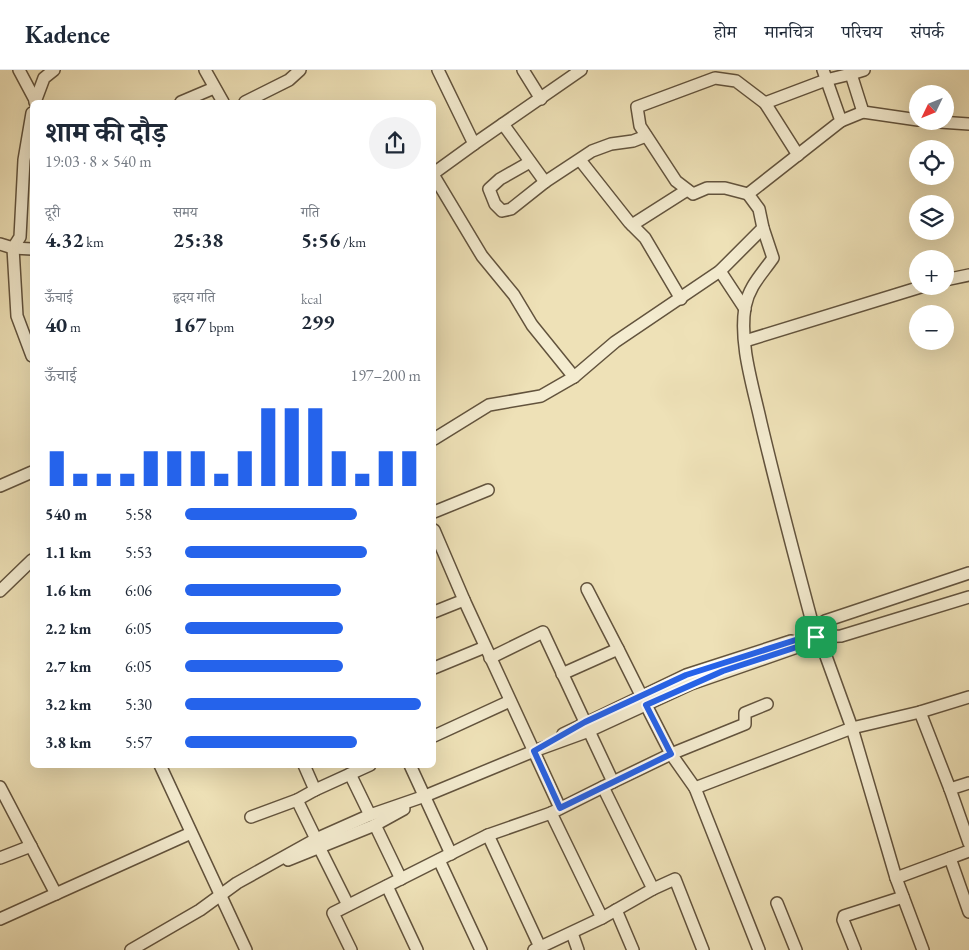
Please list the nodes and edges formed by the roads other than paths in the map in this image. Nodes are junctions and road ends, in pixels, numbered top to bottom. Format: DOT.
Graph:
graph roads {
  1 [pos="19,70"];
  2 [pos="54,70"];
  3 [pos="205,70"];
  4 [pos="300,70"];
  5 [pos="438,70"];
  6 [pos="522,70"];
  7 [pos="581,70"];
  8 [pos="864,70"];
  9 [pos="851,74"];
  10 [pos="824,75"];
  11 [pos="214,88"];
  12 [pos="541,99"];
  13 [pos="34,100"];
  14 [pos="35,100"];
  15 [pos="185,100"];
  16 [pos="223,100"];
  17 [pos="249,100"];
  18 [pos="764,103"];
  19 [pos="863,112"];
  20 [pos="909,119"];
  21 [pos="841,121"];
  22 [pos="954,123"];
  23 [pos="503,124"];
  24 [pos="969,124"];
  25 [pos="646,136"];
  26 [pos="30,143"];
  27 [pos="474,144"];
  28 [pos="798,155"];
  29 [pos="580,160"];
  30 [pos="530,162"];
  31 [pos="28,173"];
  32 [pos="436,173"];
  33 [pos="436,178"];
  34 [pos="545,182"];
  35 [pos="687,190"];
  36 [pos="748,194"];
  37 [pos="20,218"];
  38 [pos="30,218"];
  39 [pos="632,225"];
  40 [pos="763,228"];
  41 [pos="0,244"];
  42 [pos="13,248"];
  43 [pos="30,248"];
  44 [pos="720,271"];
  45 [pos="969,275"];
  46 [pos="954,278"];
  47 [pos="909,291"];
  48 [pos="681,299"];
  49 [pos="745,309"];
  50 [pos="745,342"];
  51 [pos="30,351"];
  52 [pos="574,377"];
  53 [pos="436,438"];
  54 [pos="30,473"];
  55 [pos="0,486"];
  56 [pos="488,490"];
  57 [pos="436,511"];
  58 [pos="436,535"];
  59 [pos="30,562"];
  60 [pos="969,573"];
  61 [pos="587,589"];
  62 [pos="0,590"];
  63 [pos="969,597"];
  64 [pos="464,600"];
  65 [pos="436,611"];
  66 [pos="816,637"];
  67 [pos="485,647"];
  68 [pos="618,649"];
  69 [pos="490,658"];
  70 [pos="436,667"];
  71 [pos="562,674"];
  72 [pos="969,697"];
  73 [pos="643,700"];
  74 [pos="510,701"];
  75 [pos="767,704"];
  76 [pos="920,712"];
  77 [pos="587,726"];
  78 [pos="852,728"];
  79 [pos="436,735"];
  80 [pos="534,751"];
  81 [pos="671,754"];
  82 [pos="161,768"];
  83 [pos="305,768"];
  84 [pos="363,768"];
  85 [pos="411,768"];
  86 [pos="350,774"];
  87 [pos="969,783"];
  88 [pos="608,785"];
  89 [pos="0,786"];
  90 [pos="695,788"];
  91 [pos="950,789"];
  92 [pos="315,790"];
  93 [pos="425,796"];
  94 [pos="3,799"];
  95 [pos="297,800"];
  96 [pos="556,811"];
  97 [pos="250,817"];
  98 [pos="372,820"];
  99 [pos="191,833"];
  100 [pos="488,835"];
  101 [pos="969,843"];
  102 [pos="318,844"];
  103 [pos="31,846"];
  104 [pos="969,851"];
  105 [pos="451,854"];
  106 [pos="0,858"];
  107 [pos="950,858"];
  108 [pos="439,860"];
  109 [pos="896,878"];
  110 [pos="401,879"];
  111 [pos="387,886"];
  112 [pos="653,889"];
  113 [pos="56,894"];
  114 [pos="220,895"];
  115 [pos="903,896"];
  116 [pos="777,902"];
  117 [pos="348,906"];
  118 [pos="616,910"];
  119 [pos="969,912"];
  120 [pos="602,918"];
  121 [pos="0,919"];
  122 [pos="572,933"];
  123 [pos="537,949"];
  124 [pos="131,950"];
  125 [pos="246,950"];
  126 [pos="351,950"];
  127 [pos="417,950"];
  128 [pos="481,950"];
  129 [pos="578,950"];
  130 [pos="633,950"];
  131 [pos="702,950"];
  132 [pos="759,950"];
  133 [pos="796,950"];
  134 [pos="855,950"];
  135 [pos="923,950"];
  1 -- 13 [label="street"];
  2 -- 14 [label="street"];
  3 -- 11 [label="street"];
  4 -- 17 [label="street"];
  5 -- 27 [label="street"];
  6 -- 12 [label="street"];
  7 -- 12 [label="street"];
  8 -- 9 [label="street"];
  9 -- 10 [label="street"];
  9 -- 19 [label="street"];
  10 -- 18 [label="street"];
  10 -- 21 [label="street"];
  11 -- 15 [label="street"];
  11 -- 16 [label="street"];
  12 -- 23 [label="street"];
  18 -- 25 [label="street"];
  18 -- 28 [label="street"];
  19 -- 20 [label="street"];
  19 -- 21 [label="street"];
  21 -- 28 [label="street"];
  22 -- 24 [label="street"];
  23 -- 27 [label="street"];
  23 -- 30 [label="street"];
  25 -- 29 [label="street"];
  25 -- 35 [label="street"];
  26 -- 31 [label="street"];
  27 -- 32 [label="street"];
  28 -- 36 [label="street"];
  29 -- 34 [label="street"];
  29 -- 39 [label="street"];
  30 -- 34 [label="street"];
  30 -- 34 [label="street"];
  31 -- 37 [label="street"];
  33 -- 52 [label="street"];
  35 -- 36 [label="street"];
  35 -- 39 [label="street"];
  36 -- 40 [label="street"];
  37 -- 38 [label="street"];
  37 -- 42 [label="street"];
  39 -- 48 [label="street"];
  40 -- 44 [label="street"];
  40 -- 49 [label="street"];
  41 -- 42 [label="street"];
  42 -- 43 [label="street"];
  42 -- 51 [label="street"];
  44 -- 48 [label="street"];
  44 -- 49 [label="street"];
  45 -- 46 [label="street"];
  47 -- 50 [label="street"];
  48 -- 52 [label="street"];
  49 -- 50 [label="street"];
  50 -- 66 [label="street"];
  52 -- 53 [label="street"];
  54 -- 55 [label="street"];
  56 -- 57 [label="street"];
  58 -- 64 [label="street"];
  59 -- 62 [label="street"];
  60 -- 66 [label="street"];
  61 -- 68 [label="street"];
  63 -- 66 [label="street"];
  64 -- 65 [label="street"];
  64 -- 67 [label="street"];
  66 -- 73 [label="street"];
  66 -- 78 [label="street"];
  67 -- 69 [label="street"];
  67 -- 70 [label="street"];
  68 -- 71 [label="street"];
  68 -- 73 [label="street"];
  69 -- 71 [label="street"];
  69 -- 74 [label="street"];
  71 -- 77 [label="street"];
  72 -- 76 [label="street"];
  73 -- 77 [label="street"];
  73 -- 81 [label="street"];
  74 -- 79 [label="street"];
  74 -- 80 [label="street"];
  75 -- 81 [label="street"];
  76 -- 78 [label="street"];
  76 -- 91 [label="street"];
  77 -- 80 [label="street"];
  77 -- 88 [label="street"];
  78 -- 90 [label="street"];
  78 -- 109 [label="street"];
  80 -- 93 [label="street"];
  80 -- 96 [label="street"];
  81 -- 88 [label="street"];
  81 -- 90 [label="street"];
  82 -- 99 [label="street"];
  83 -- 92 [label="street"];
  84 -- 86 [label="street"];
  85 -- 93 [label="street"];
  86 -- 92 [label="street"];
  86 -- 98 [label="street"];
  87 -- 91 [label="street"];
  88 -- 96 [label="street"];
  88 -- 112 [label="street"];
  89 -- 94 [label="street"];
  90 -- 132 [label="street"];
  91 -- 101 [label="street"];
  92 -- 95 [label="street"];
  93 -- 98 [label="street"];
  93 -- 105 [label="street"];
  94 -- 103 [label="street"];
  95 -- 97 [label="street"];
  95 -- 102 [label="street"];
  96 -- 100 [label="street"];
  96 -- 120 [label="street"];
  98 -- 102 [label="street"];
  98 -- 110 [label="street"];
  99 -- 113 [label="street"];
  99 -- 114 [label="street"];
  100 -- 105 [label="street"];
  100 -- 123 [label="street"];
  102 -- 114 [label="street"];
  102 -- 117 [label="street"];
  103 -- 106 [label="street"];
  103 -- 113 [label="street"];
  104 -- 107 [label="street"];
  105 -- 108 [label="street"];
  107 -- 109 [label="street"];
  107 -- 119 [label="street"];
  108 -- 110 [label="street"];
  108 -- 128 [label="street"];
  109 -- 115 [label="street"];
  110 -- 111 [label="street"];
  111 -- 117 [label="street"];
  111 -- 127 [label="street"];
  112 -- 118 [label="street"];
  112 -- 131 [label="street"];
  113 -- 121 [label="street"];
  114 -- 124 [label="street"];
  114 -- 125 [label="street"];
  115 -- 134 [label="street"];
  115 -- 135 [label="street"];
  116 -- 133 [label="street"];
  117 -- 126 [label="street"];
  118 -- 120 [label="street"];
  118 -- 130 [label="street"];
  120 -- 122 [label="street"];
  122 -- 123 [label="street"];
  122 -- 129 [label="street"];
}
